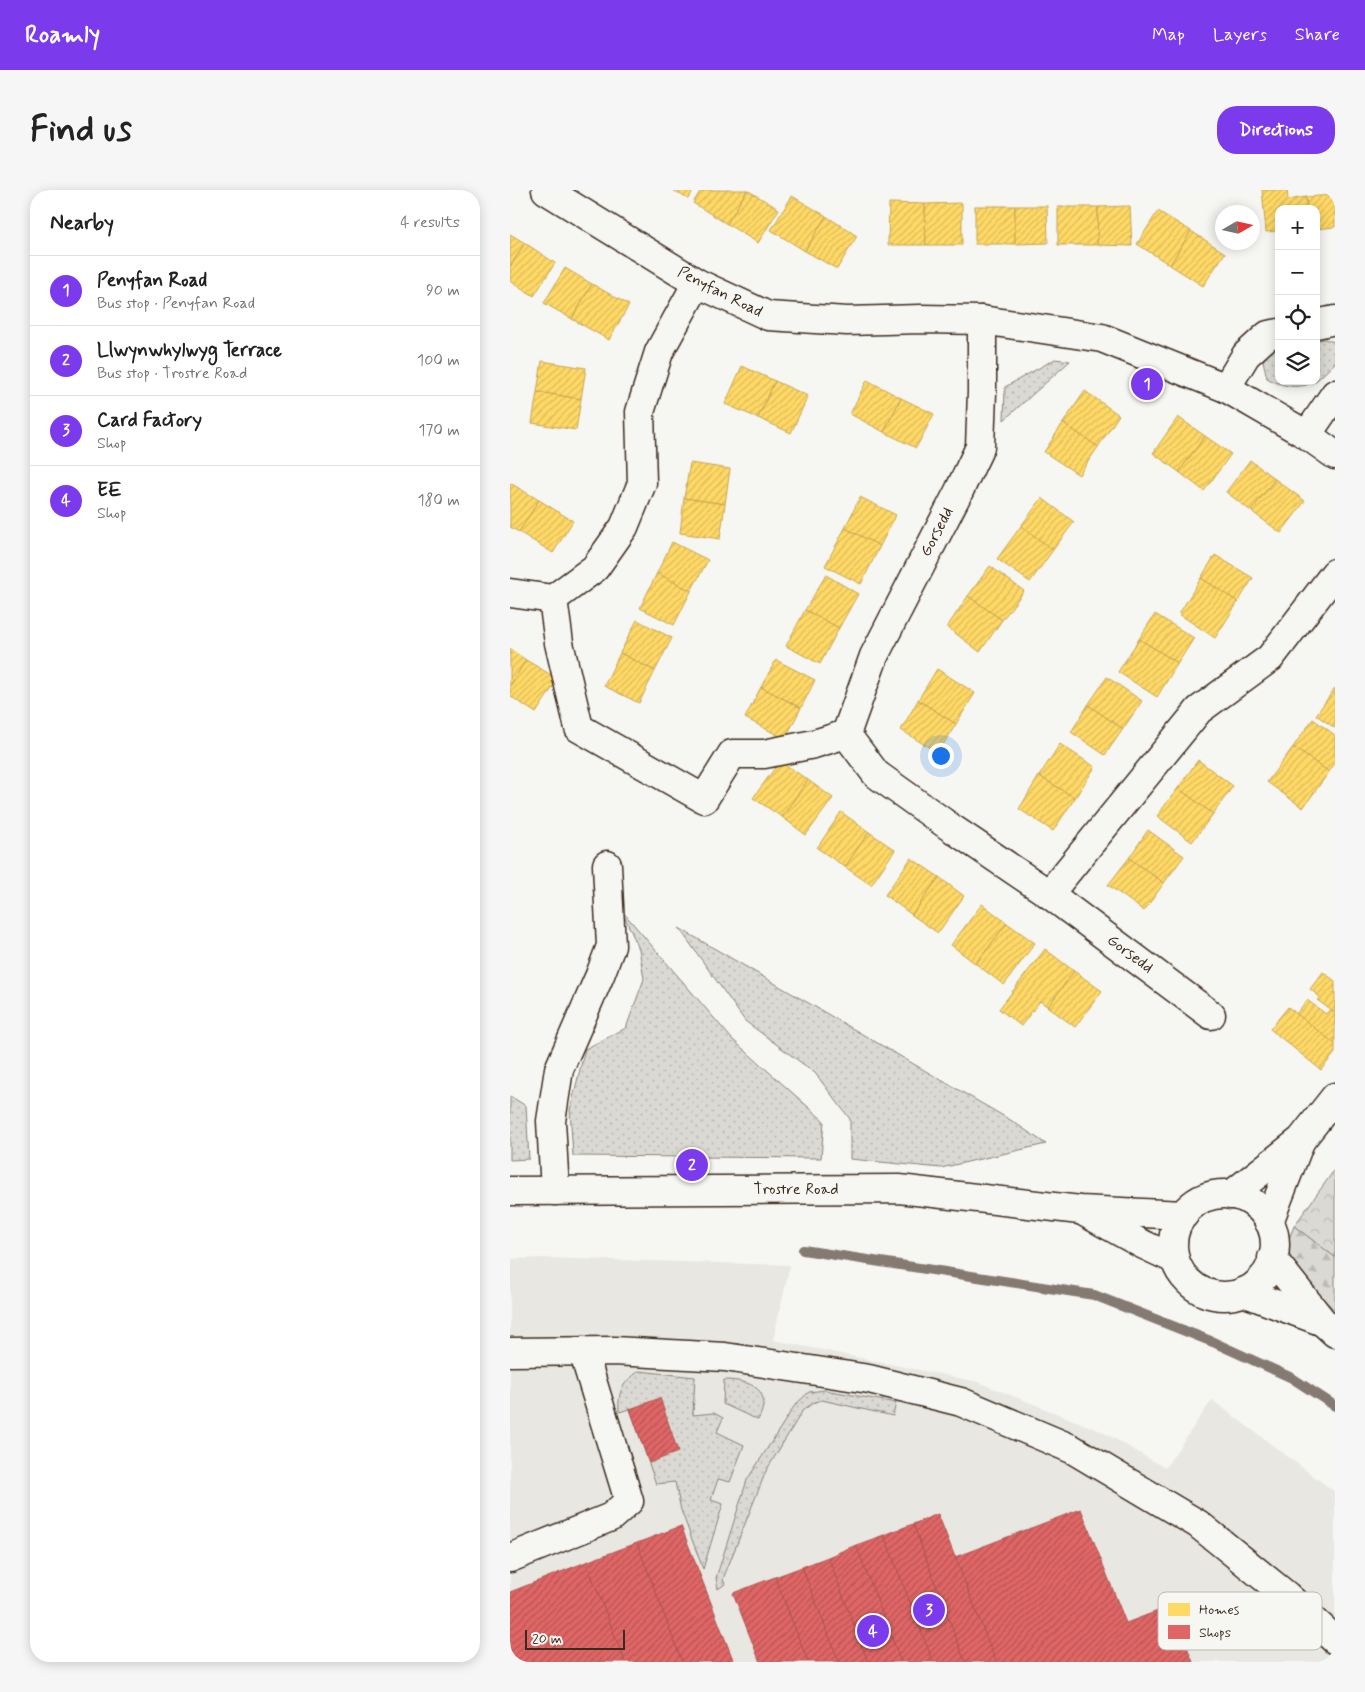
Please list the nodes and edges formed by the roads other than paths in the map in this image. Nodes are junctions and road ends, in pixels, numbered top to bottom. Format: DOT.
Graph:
graph roads {
  1 [pos="546,190"];
  2 [pos="697,283"];
  3 [pos="982,320"];
  4 [pos="1335,320"];
  5 [pos="1320,323"];
  6 [pos="1275,333"];
  7 [pos="1226,388"];
  8 [pos="1335,394"];
  9 [pos="1307,435"];
  10 [pos="1335,455"];
  11 [pos="1335,573"];
  12 [pos="510,593"];
  13 [pos="553,599"];
  14 [pos="846,734"];
  15 [pos="607,865"];
  16 [pos="1049,894"];
  17 [pos="1211,1014"];
  18 [pos="1335,1097"];
  19 [pos="1301,1140"];
  20 [pos="510,1191"];
  21 [pos="555,1191"];
  22 [pos="1232,1195"];
  23 [pos="1080,1210"];
  24 [pos="1184,1214"];
  25 [pos="1269,1222"];
  26 [pos="1272,1258"];
  27 [pos="1174,1259"];
  28 [pos="1243,1292"];
  29 [pos="1329,1328"];
  30 [pos="583,1351"];
  31 [pos="510,1352"];
  32 [pos="510,1558"];
  33 [pos="1282,1592"];
  34 [pos="1322,1628"];
  35 [pos="1335,1640"];
  1 -- 2 [label="street, Penyfan Road"];
  2 -- 3 [label="street, Penyfan Road"];
  2 -- 13 [label="street"];
  3 -- 7 [label="street, Penyfan Road"];
  3 -- 14 [label="street, Gorsedd"];
  4 -- 5 [label="street"];
  6 -- 7 [label="street"];
  7 -- 9 [label="street, Penyfan Road"];
  8 -- 9 [label="street"];
  9 -- 10 [label="street, Penyfan Road"];
  11 -- 16 [label="street"];
  12 -- 13 [label="street"];
  13 -- 14 [label="street"];
  14 -- 16 [label="street, Gorsedd"];
  15 -- 21 [label="street"];
  16 -- 17 [label="street, Gorsedd"];
  18 -- 19 [label="street"];
  19 -- 22 [label="street"];
  19 -- 25 [label="street"];
  20 -- 21 [label="street, Trostre Road"];
  21 -- 23 [label="street, Trostre Road"];
  22 -- 24 [label="street"];
  22 -- 25 [label="street"];
  23 -- 24 [label="street, Trostre Road"];
  23 -- 27 [label="street, Trostre Road"];
  24 -- 27 [label="street"];
  25 -- 26 [label="street"];
  26 -- 28 [label="street"];
  26 -- 29 [label="street"];
  27 -- 28 [label="street"];
  28 -- 29 [label="street"];
  30 -- 31 [label="street"];
  30 -- 32 [label="street"];
  30 -- 33 [label="street"];
  34 -- 35 [label="street"];
}
